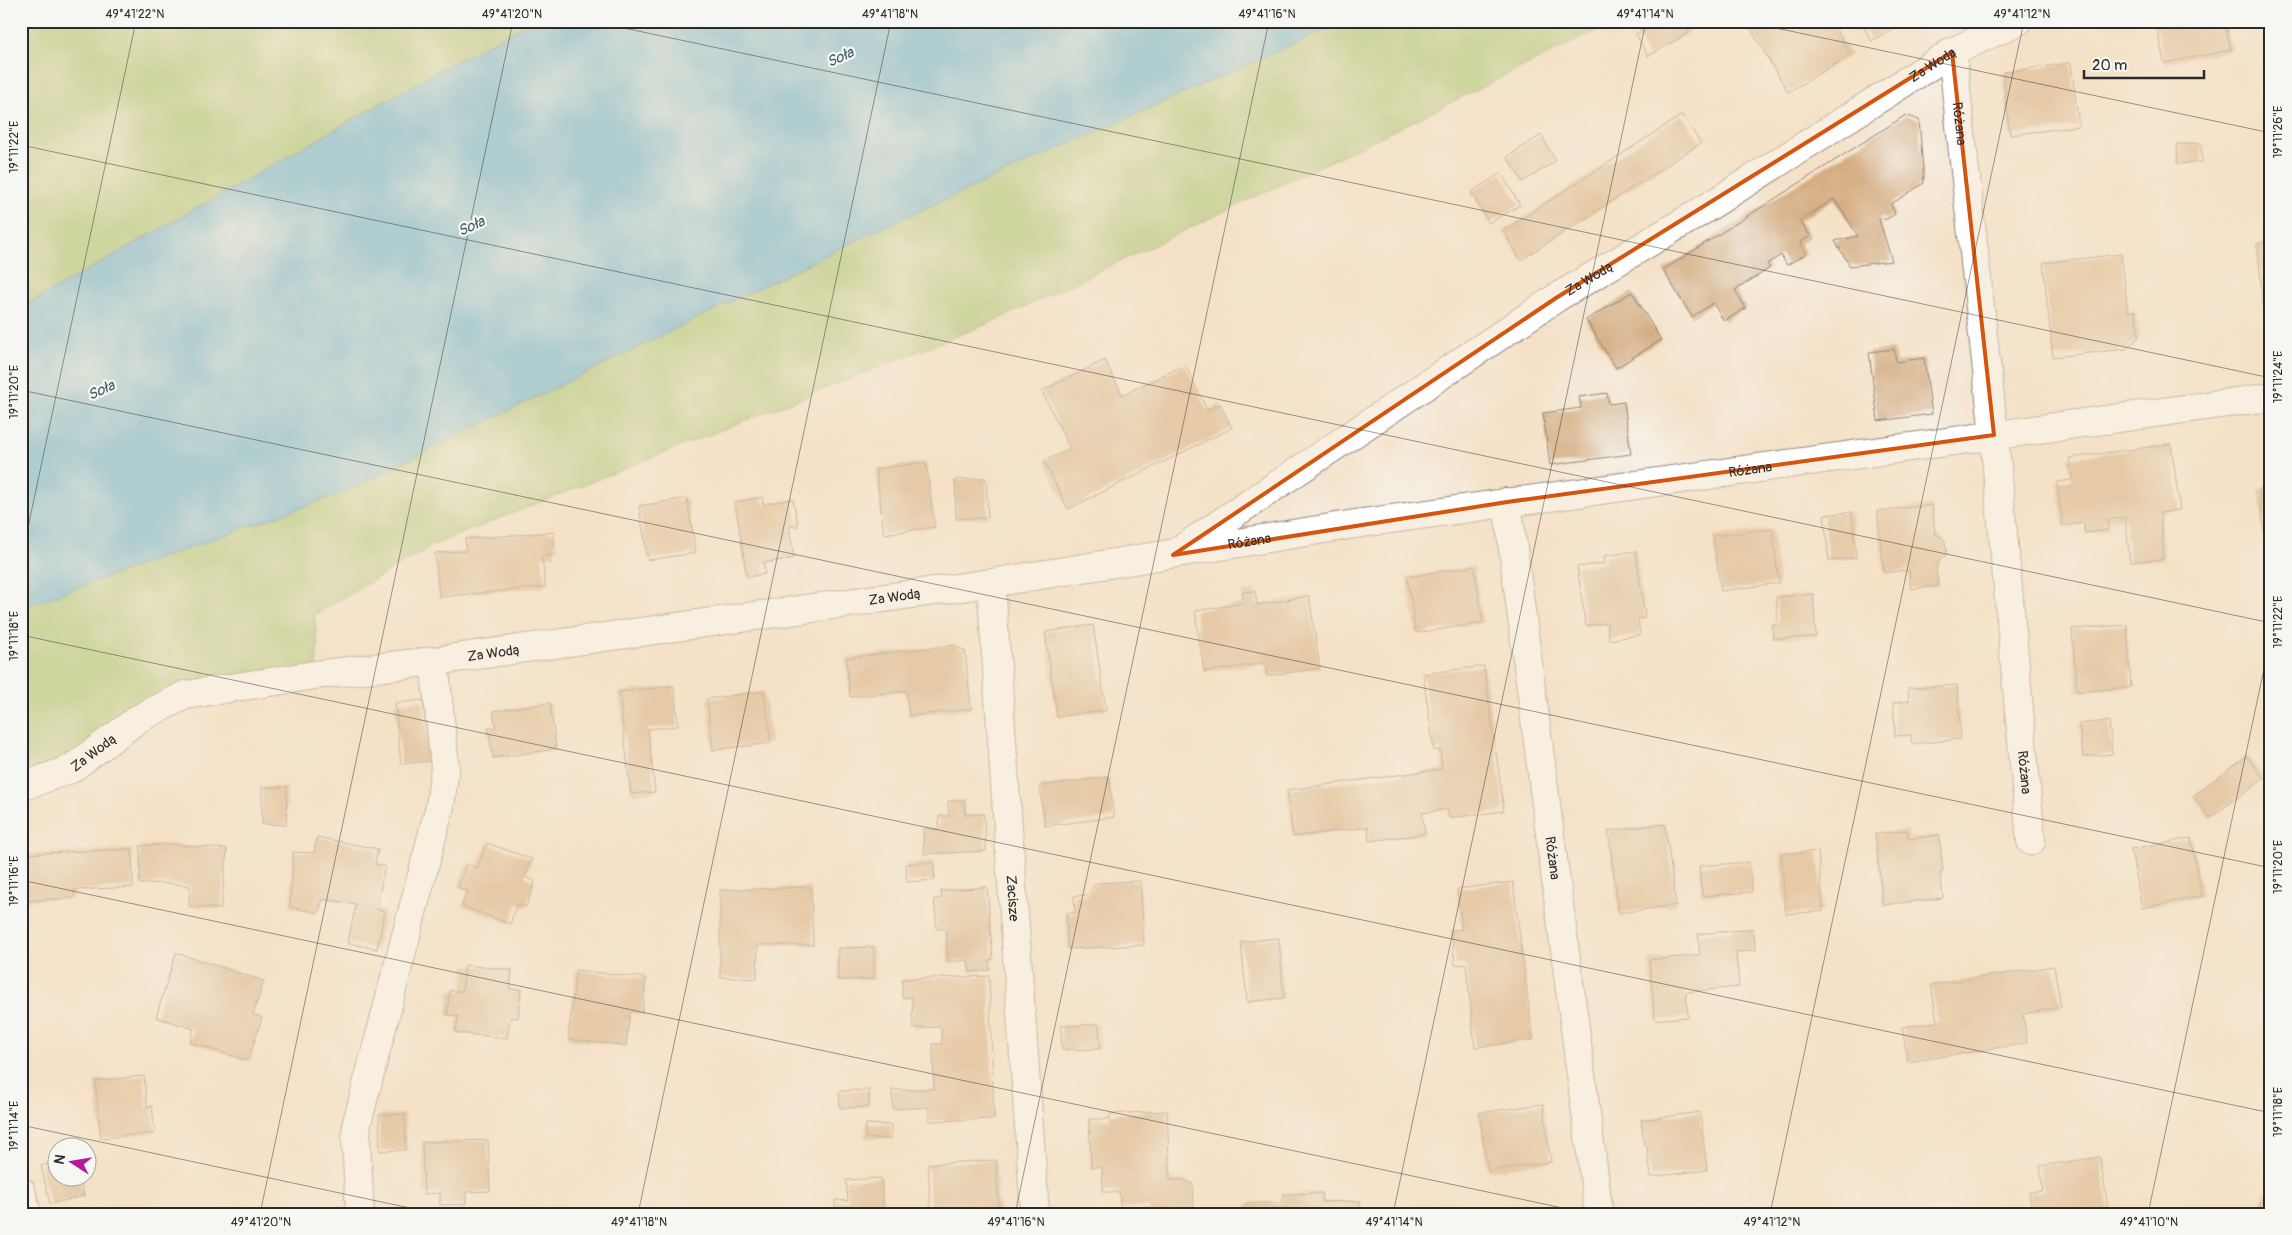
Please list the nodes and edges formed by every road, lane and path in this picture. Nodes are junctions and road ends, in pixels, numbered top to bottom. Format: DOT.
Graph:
graph roads {
  1 [pos="2018,21"];
  2 [pos="1952,52"];
  3 [pos="2271,397"];
  4 [pos="1994,435"];
  5 [pos="1507,502"];
  6 [pos="1173,555"];
  7 [pos="991,583"];
  8 [pos="434,661"];
  9 [pos="21,787"];
  10 [pos="2031,841"];
  11 [pos="21,1191"];
  12 [pos="27,1214"];
  13 [pos="360,1214"];
  14 [pos="1035,1214"];
  15 [pos="1599,1214"];
  1 -- 2 [label="street, Za Wodą"];
  2 -- 4 [label="street, Różana"];
  2 -- 6 [label="street, Za Wodą"];
  3 -- 4 [label="street, Różana"];
  4 -- 5 [label="street, Różana"];
  4 -- 10 [label="street, Różana"];
  5 -- 6 [label="street, Różana"];
  5 -- 15 [label="street, Różana"];
  6 -- 7 [label="street, Różana"];
  7 -- 8 [label="street, Za Wodą"];
  7 -- 14 [label="street, Zacisze"];
  8 -- 9 [label="street, Za Wodą"];
  8 -- 13 [label="street"];
  11 -- 12 [label="street"];
}
